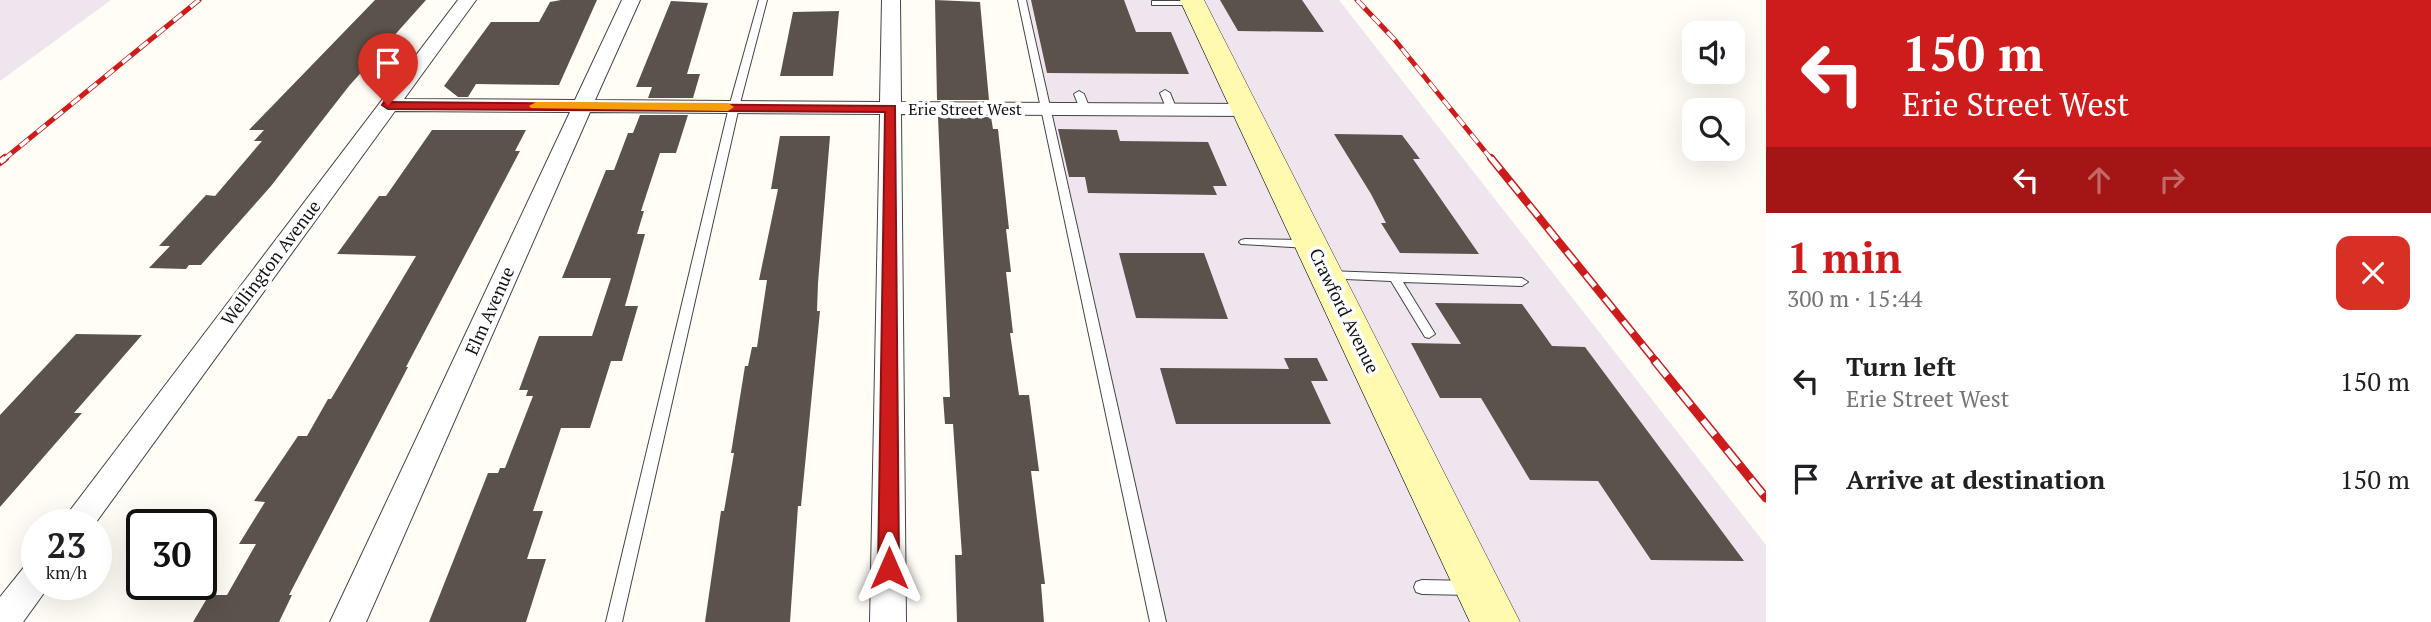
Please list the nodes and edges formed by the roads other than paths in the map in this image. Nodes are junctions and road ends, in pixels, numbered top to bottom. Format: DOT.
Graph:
graph roads {
  1 [pos="467,0"];
  2 [pos="632,0"];
  3 [pos="762,0"];
  4 [pos="891,0"];
  5 [pos="1022,0"];
  6 [pos="1192,1"];
  7 [pos="1155,3"];
  8 [pos="388,105"];
  9 [pos="583,106"];
  10 [pos="734,107"];
  11 [pos="891,108"];
  12 [pos="1047,109"];
  13 [pos="1247,110"];
  14 [pos="1245,242"];
  15 [pos="1319,260"];
  16 [pos="1395,278"];
  17 [pos="1522,282"];
  18 [pos="1429,334"];
  19 [pos="87,509"];
  20 [pos="1422,587"];
  21 [pos="1478,588"];
  22 [pos="21,597"];
  23 [pos="2,622"];
  24 [pos="348,622"];
  25 [pos="614,622"];
  26 [pos="888,622"];
  27 [pos="1158,622"];
  28 [pos="1495,622"];
  1 -- 8 [label="street, Wellington Avenue"];
  2 -- 9 [label="street, Elm Avenue"];
  3 -- 10 [label="lane"];
  4 -- 11 [label="street"];
  5 -- 12 [label="lane"];
  6 -- 7 [label="lane"];
  6 -- 13 [label="street, Crawford Avenue"];
  8 -- 9 [label="street, Erie Street West"];
  8 -- 19 [label="street, Wellington Avenue"];
  9 -- 10 [label="street, Erie Street West"];
  9 -- 24 [label="street, Elm Avenue"];
  10 -- 11 [label="street, Erie Street West"];
  10 -- 25 [label="lane"];
  11 -- 12 [label="street, Erie Street West"];
  11 -- 26 [label="street"];
  12 -- 13 [label="street, Erie Street West"];
  12 -- 27 [label="lane"];
  13 -- 15 [label="street, Crawford Avenue"];
  14 -- 15 [label="lane"];
  15 -- 16 [label="lane"];
  15 -- 21 [label="street, Crawford Avenue"];
  16 -- 17 [label="lane"];
  16 -- 18 [label="lane"];
  20 -- 21 [label="lane"];
  21 -- 28 [label="street, Crawford Avenue"];
  22 -- 23 [label="street"];
}
